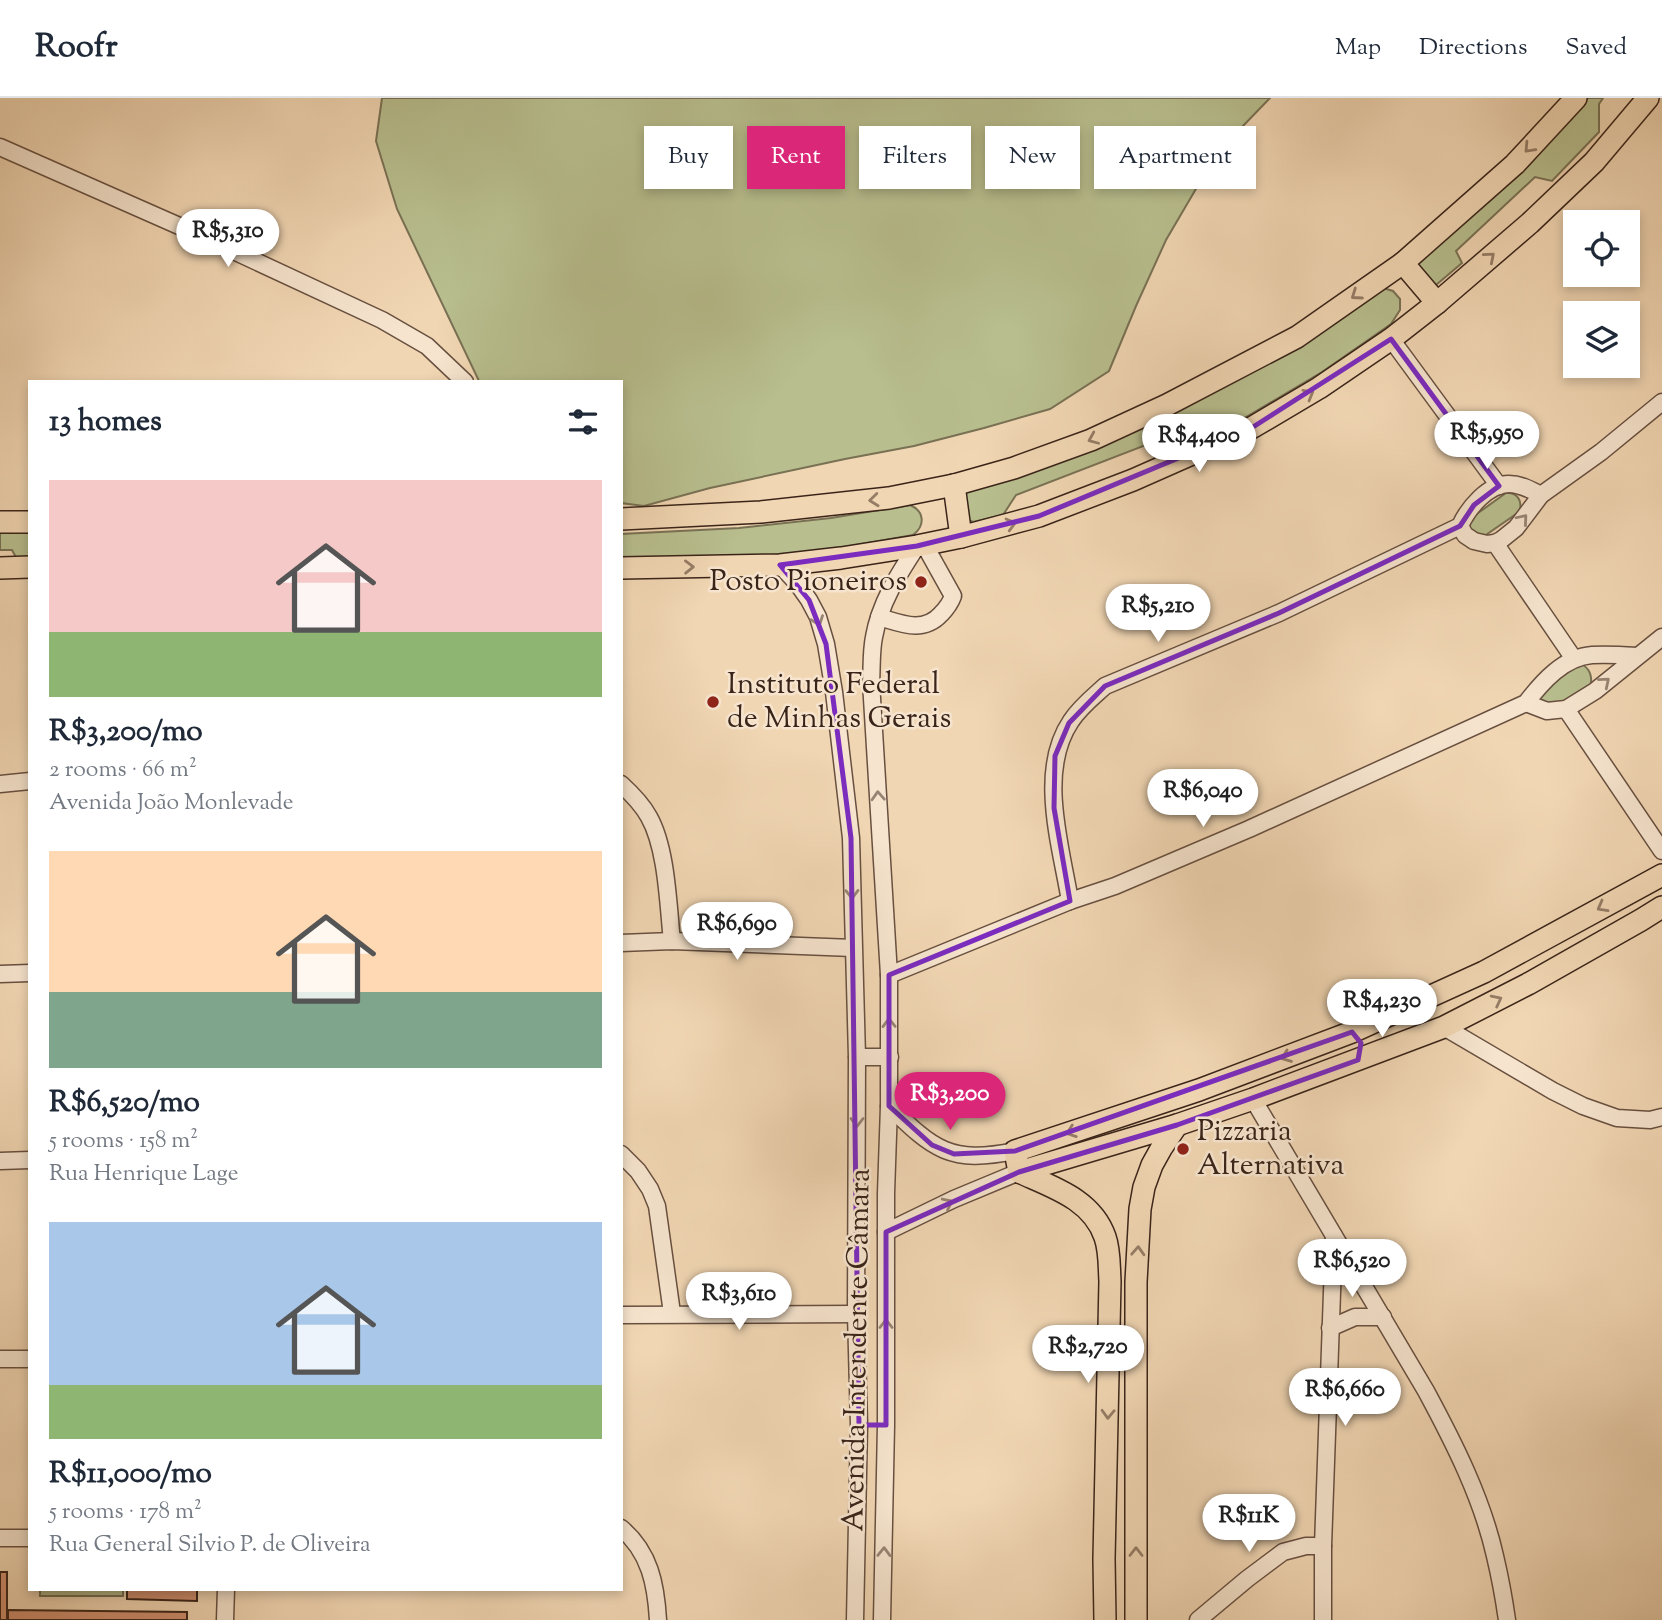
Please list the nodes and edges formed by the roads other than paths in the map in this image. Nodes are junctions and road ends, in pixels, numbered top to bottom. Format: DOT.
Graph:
graph roads {
  1 [pos="1576,98"];
  2 [pos="1648,98"];
  3 [pos="0,148"];
  4 [pos="1403,263"];
  5 [pos="1437,303"];
  6 [pos="1391,339"];
  7 [pos="463,380"];
  8 [pos="1662,402"];
  9 [pos="954,485"];
  10 [pos="1499,486"];
  11 [pos="1541,495"];
  12 [pos="623,519"];
  13 [pos="0,522"];
  14 [pos="28,522"];
  15 [pos="1460,526"];
  16 [pos="961,537"];
  17 [pos="1495,543"];
  18 [pos="921,545"];
  19 [pos="780,565"];
  20 [pos="0,568"];
  21 [pos="28,568"];
  22 [pos="623,568"];
  23 [pos="878,617"];
  24 [pos="1662,636"];
  25 [pos="1637,656"];
  26 [pos="1574,659"];
  27 [pos="1526,703"];
  28 [pos="1566,709"];
  29 [pos="28,781"];
  30 [pos="0,783"];
  31 [pos="623,786"];
  32 [pos="880,837"];
  33 [pos="851,838"];
  34 [pos="1662,851"];
  35 [pos="1662,875"];
  36 [pos="1070,901"];
  37 [pos="1662,907"];
  38 [pos="672,941"];
  39 [pos="623,943"];
  40 [pos="853,948"];
  41 [pos="28,973"];
  42 [pos="0,974"];
  43 [pos="889,975"];
  44 [pos="1444,1027"];
  45 [pos="1352,1032"];
  46 [pos="857,1057"];
  47 [pos="890,1057"];
  48 [pos="1358,1059"];
  49 [pos="1253,1099"];
  50 [pos="889,1107"];
  51 [pos="1662,1117"];
  52 [pos="1177,1125"];
  53 [pos="623,1156"];
  54 [pos="28,1160"];
  55 [pos="0,1161"];
  56 [pos="1017,1162"];
  57 [pos="886,1232"];
  58 [pos="1334,1236"];
  59 [pos="1110,1281"];
  60 [pos="1136,1282"];
  61 [pos="672,1313"];
  62 [pos="856,1314"];
  63 [pos="623,1315"];
  64 [pos="1383,1317"];
  65 [pos="1330,1328"];
  66 [pos="0,1359"];
  67 [pos="28,1359"];
  68 [pos="886,1424"];
  69 [pos="859,1425"];
  70 [pos="623,1530"];
  71 [pos="0,1538"];
  72 [pos="28,1538"];
  73 [pos="1323,1546"];
  74 [pos="226,1591"];
  75 [pos="225,1620"];
  76 [pos="658,1620"];
  77 [pos="855,1620"];
  78 [pos="882,1620"];
  79 [pos="1105,1620"];
  80 [pos="1136,1620"];
  81 [pos="1198,1620"];
  82 [pos="1323,1620"];
  83 [pos="1507,1620"];
  1 -- 4 [label="main road, one-way"];
  5 -- 2 [label="main road, one-way"];
  3 -- 7 [label="street"];
  4 -- 5 [label="main road"];
  4 -- 9 [label="main road, one-way"];
  5 -- 6 [label="main road"];
  6 -- 10 [label="street"];
  16 -- 6 [label="main road, one-way"];
  8 -- 11 [label="street"];
  9 -- 12 [label="main road, one-way"];
  9 -- 16 [label="main road"];
  10 -- 11 [label="street"];
  10 -- 15 [label="street"];
  17 -- 11 [label="street, one-way"];
  13 -- 14 [label="main road"];
  15 -- 17 [label="street"];
  15 -- 36 [label="street"];
  16 -- 18 [label="main road"];
  17 -- 26 [label="street"];
  18 -- 19 [label="main road"];
  18 -- 23 [label="street, Avenida Intendente Câmara"];
  18 -- 23 [label="street"];
  22 -- 19 [label="main road, one-way"];
  19 -- 33 [label="street, Avenida Intendente Câmara, one-way"];
  20 -- 21 [label="main road"];
  32 -- 23 [label="street, Avenida Intendente Câmara, one-way"];
  24 -- 25 [label="street"];
  25 -- 26 [label="street"];
  28 -- 25 [label="street, one-way"];
  26 -- 27 [label="street"];
  27 -- 28 [label="street"];
  27 -- 36 [label="street"];
  28 -- 34 [label="street"];
  29 -- 30 [label="street"];
  31 -- 38 [label="street"];
  32 -- 33 [label="street"];
  32 -- 43 [label="street, Avenida Intendente Câmara"];
  33 -- 40 [label="street, Avenida Intendente Câmara, one-way"];
  35 -- 45 [label="main road, one-way"];
  36 -- 43 [label="street"];
  44 -- 37 [label="main road, one-way"];
  38 -- 39 [label="street"];
  38 -- 40 [label="street"];
  40 -- 46 [label="street, Avenida Intendente Câmara"];
  41 -- 42 [label="street"];
  47 -- 43 [label="street, Avenida Intendente Câmara, one-way"];
  44 -- 48 [label="main road"];
  44 -- 51 [label="street"];
  45 -- 48 [label="main road"];
  45 -- 56 [label="main road, one-way"];
  46 -- 47 [label="street"];
  46 -- 62 [label="street, Avenida Intendente Câmara, one-way"];
  47 -- 50 [label="street, Avenida Intendente Câmara"];
  48 -- 49 [label="main road"];
  49 -- 52 [label="main road"];
  49 -- 58 [label="street"];
  50 -- 56 [label="street"];
  50 -- 57 [label="street, Avenida Intendente Câmara"];
  52 -- 56 [label="main road"];
  60 -- 52 [label="main road, one-way"];
  53 -- 61 [label="street"];
  54 -- 55 [label="street"];
  57 -- 56 [label="street, one-way"];
  56 -- 59 [label="main road"];
  68 -- 57 [label="street, Avenida Intendente Câmara, one-way"];
  58 -- 64 [label="street"];
  58 -- 65 [label="street"];
  59 -- 60 [label="main road"];
  59 -- 79 [label="main road, one-way"];
  80 -- 60 [label="main road, one-way"];
  61 -- 62 [label="street"];
  61 -- 63 [label="street"];
  62 -- 69 [label="street, Avenida Intendente Câmara"];
  64 -- 65 [label="street"];
  64 -- 83 [label="street"];
  65 -- 73 [label="street"];
  66 -- 67 [label="street"];
  68 -- 69 [label="street"];
  78 -- 68 [label="street, Avenida Intendente Câmara, one-way"];
  69 -- 77 [label="street, Avenida Intendente Câmara"];
  70 -- 76 [label="street"];
  71 -- 72 [label="street"];
  73 -- 81 [label="street"];
  73 -- 82 [label="street"];
  74 -- 75 [label="street"];
}
